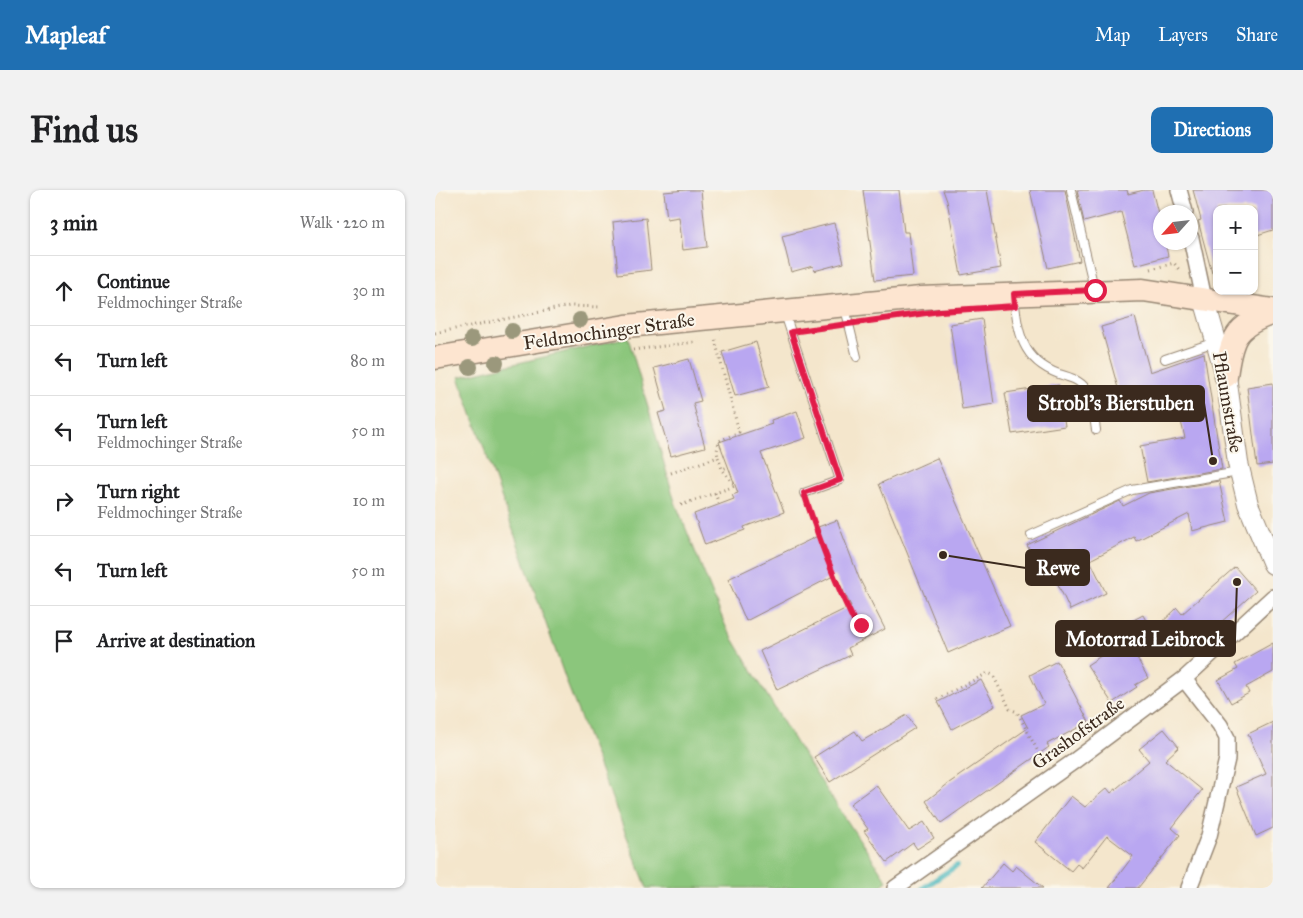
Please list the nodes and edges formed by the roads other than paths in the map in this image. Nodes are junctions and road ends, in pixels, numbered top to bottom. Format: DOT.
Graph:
graph roads {
  1 [pos="1071,190"];
  2 [pos="1179,190"];
  3 [pos="1183,205"];
  4 [pos="1194,250"];
  5 [pos="1095,290"];
  6 [pos="1014,294"];
  7 [pos="1204,299"];
  8 [pos="844,306"];
  9 [pos="785,312"];
  10 [pos="1273,312"];
  11 [pos="1217,341"];
  12 [pos="857,357"];
  13 [pos="435,358"];
  14 [pos="1165,359"];
  15 [pos="1226,376"];
  16 [pos="1096,430"];
  17 [pos="1241,472"];
  18 [pos="804,493"];
  19 [pos="1031,535"];
  20 [pos="1273,564"];
  21 [pos="1273,597"];
  22 [pos="1184,679"];
  23 [pos="895,888"];
  24 [pos="1189,888"];
  1 -- 5 [label="lane"];
  2 -- 3 [label="street"];
  4 -- 7 [label="street, Pflaumstraße"];
  5 -- 6 [label="main road, Feldmochinger Straße"];
  5 -- 7 [label="main road, Feldmochinger Straße"];
  6 -- 8 [label="main road, Feldmochinger Straße"];
  6 -- 16 [label="lane"];
  7 -- 10 [label="main road, Feldmochinger Straße"];
  7 -- 11 [label="street, Pflaumstraße"];
  8 -- 9 [label="main road, Feldmochinger Straße"];
  8 -- 12 [label="lane"];
  9 -- 13 [label="main road, Feldmochinger Straße"];
  9 -- 18 [label="lane"];
  10 -- 15 [label="main road"];
  11 -- 14 [label="lane"];
  11 -- 15 [label="street, Pflaumstraße"];
  15 -- 17 [label="street, Pflaumstraße"];
  17 -- 19 [label="lane"];
  17 -- 20 [label="street, Pflaumstraße"];
  21 -- 22 [label="street, Grashofstraße"];
  22 -- 23 [label="street, Grashofstraße"];
  22 -- 24 [label="street"];
}
